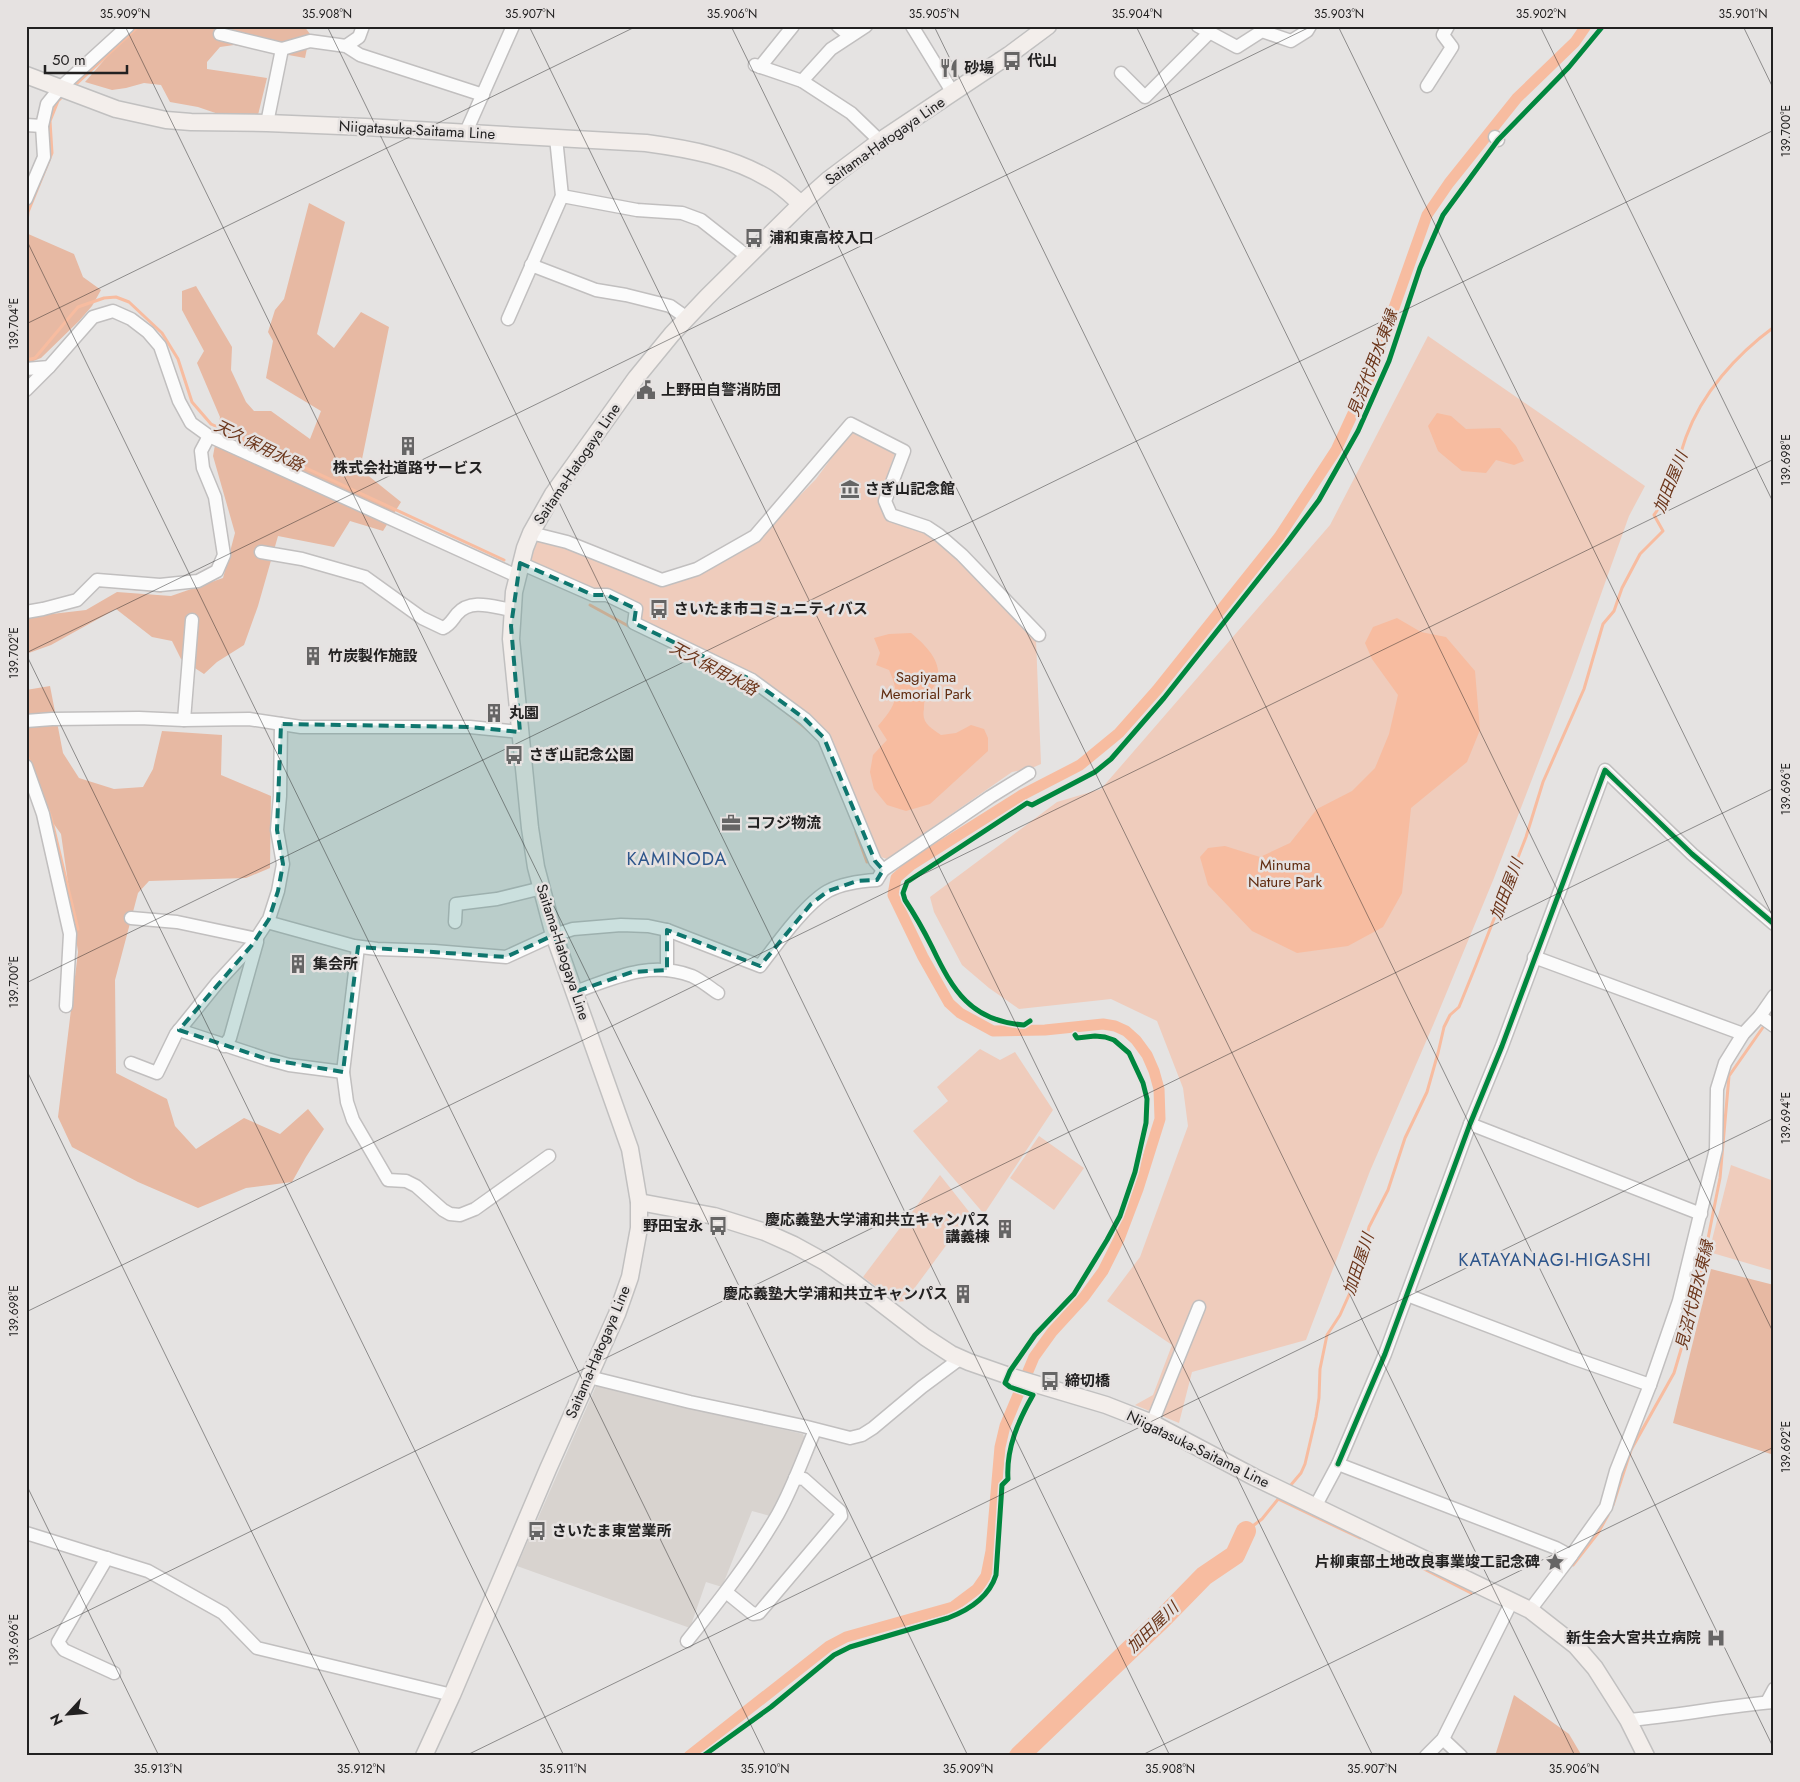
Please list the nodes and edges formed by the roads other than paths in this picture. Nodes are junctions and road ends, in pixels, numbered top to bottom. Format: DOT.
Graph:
graph roads {
  1 [pos="128,26"];
  2 [pos="364,26"];
  3 [pos="513,26"];
  4 [pos="793,26"];
  5 [pos="838,26"];
  6 [pos="866,26"];
  7 [pos="912,26"];
  8 [pos="1048,26"];
  9 [pos="1198,26"];
  10 [pos="1310,26"];
  11 [pos="1448,26"];
  12 [pos="1209,32"];
  13 [pos="220,34"];
  14 [pos="850,36"];
  15 [pos="346,46"];
  16 [pos="282,49"];
  17 [pos="1121,73"];
  18 [pos="26,75"];
  19 [pos="802,81"];
  20 [pos="1427,86"];
  21 [pos="60,88"];
  22 [pos="953,93"];
  23 [pos="482,95"];
  24 [pos="267,123"];
  25 [pos="26,124"];
  26 [pos="42,126"];
  27 [pos="466,132"];
  28 [pos="556,138"];
  29 [pos="880,140"];
  30 [pos="562,196"];
  31 [pos="26,199"];
  32 [pos="801,204"];
  33 [pos="748,257"];
  34 [pos="531,265"];
  35 [pos="687,318"];
  36 [pos="508,319"];
  37 [pos="49,367"];
  38 [pos="26,369"];
  39 [pos="26,390"];
  40 [pos="209,436"];
  41 [pos="531,533"];
  42 [pos="261,552"];
  43 [pos="519,570"];
  44 [pos="512,610"];
  45 [pos="26,612"];
  46 [pos="192,620"];
  47 [pos="1039,634"];
  48 [pos="184,720"];
  49 [pos="26,721"];
  50 [pos="281,724"];
  51 [pos="520,732"];
  52 [pos="26,766"];
  53 [pos="1030,774"];
  54 [pos="883,870"];
  55 [pos="542,888"];
  56 [pos="131,918"];
  57 [pos="267,922"];
  58 [pos="455,922"];
  59 [pos="1774,924"];
  60 [pos="667,930"];
  61 [pos="554,934"];
  62 [pos="258,937"];
  63 [pos="358,947"];
  64 [pos="1534,956"];
  65 [pos="667,970"];
  66 [pos="575,992"];
  67 [pos="718,994"];
  68 [pos="1774,996"];
  69 [pos="66,1006"];
  70 [pos="1760,1016"];
  71 [pos="1774,1026"];
  72 [pos="179,1030"];
  73 [pos="1744,1034"];
  74 [pos="224,1046"];
  75 [pos="131,1063"];
  76 [pos="343,1072"];
  77 [pos="1470,1124"];
  78 [pos="549,1156"];
  79 [pos="639,1202"];
  80 [pos="1701,1214"];
  81 [pos="1407,1295"];
  82 [pos="1198,1307"];
  83 [pos="961,1358"];
  84 [pos="589,1377"];
  85 [pos="1650,1385"];
  86 [pos="1152,1423"];
  87 [pos="815,1430"];
  88 [pos="1338,1464"];
  89 [pos="795,1478"];
  90 [pos="1315,1507"];
  91 [pos="26,1533"];
  92 [pos="1571,1556"];
  93 [pos="107,1558"];
  94 [pos="726,1592"];
  95 [pos="1512,1601"];
  96 [pos="1530,1610"];
  97 [pos="687,1641"];
  98 [pos="114,1673"];
  99 [pos="1774,1688"];
  100 [pos="452,1695"];
  101 [pos="1770,1702"];
  102 [pos="1628,1720"];
  103 [pos="1443,1739"];
  104 [pos="424,1756"];
  105 [pos="1426,1756"];
  106 [pos="1461,1756"];
  107 [pos="1646,1756"];
  1 -- 21 [label="street"];
  2 -- 15 [label="street"];
  3 -- 23 [label="street"];
  4 -- 19 [label="street"];
  5 -- 14 [label="street"];
  6 -- 14 [label="street"];
  7 -- 22 [label="street"];
  8 -- 22 [label="main road, Saitama-Hatogaya Line"];
  9 -- 12 [label="street"];
  10 -- 12 [label="street"];
  11 -- 20 [label="street"];
  12 -- 17 [label="street"];
  13 -- 16 [label="street"];
  14 -- 19 [label="street"];
  15 -- 16 [label="street"];
  15 -- 23 [label="street"];
  16 -- 24 [label="street"];
  18 -- 21 [label="main road, Niigatasuka-Saitama Line"];
  19 -- 29 [label="street"];
  21 -- 24 [label="main road, Niigatasuka-Saitama Line"];
  21 -- 26 [label="street"];
  22 -- 29 [label="main road, Saitama-Hatogaya Line"];
  23 -- 27 [label="street"];
  24 -- 27 [label="main road, Niigatasuka-Saitama Line"];
  25 -- 26 [label="street"];
  26 -- 31 [label="street"];
  27 -- 28 [label="main road, Niigatasuka-Saitama Line"];
  28 -- 30 [label="street"];
  28 -- 32 [label="main road, Niigatasuka-Saitama Line"];
  29 -- 32 [label="main road, Saitama-Hatogaya Line"];
  30 -- 33 [label="street"];
  30 -- 34 [label="street"];
  32 -- 33 [label="main road, Saitama-Hatogaya Line"];
  33 -- 35 [label="main road, Saitama-Hatogaya Line"];
  34 -- 35 [label="street"];
  34 -- 36 [label="street"];
  35 -- 41 [label="main road, Saitama-Hatogaya Line"];
  37 -- 38 [label="street"];
  37 -- 39 [label="street"];
  37 -- 40 [label="street"];
  40 -- 43 [label="street"];
  40 -- 45 [label="street"];
  41 -- 43 [label="main road, Saitama-Hatogaya Line"];
  41 -- 47 [label="street"];
  42 -- 44 [label="street"];
  43 -- 44 [label="main road, Saitama-Hatogaya Line"];
  43 -- 54 [label="street"];
  44 -- 51 [label="main road, Saitama-Hatogaya Line"];
  46 -- 48 [label="street"];
  48 -- 49 [label="street"];
  48 -- 50 [label="street"];
  50 -- 51 [label="street"];
  50 -- 57 [label="street"];
  51 -- 55 [label="main road, Saitama-Hatogaya Line"];
  52 -- 69 [label="street"];
  53 -- 54 [label="street"];
  54 -- 60 [label="street"];
  55 -- 58 [label="street"];
  55 -- 61 [label="main road, Saitama-Hatogaya Line"];
  56 -- 62 [label="street"];
  57 -- 62 [label="street"];
  57 -- 63 [label="street"];
  59 -- 64 [label="street"];
  60 -- 61 [label="street"];
  60 -- 65 [label="street"];
  61 -- 63 [label="street"];
  61 -- 66 [label="main road, Saitama-Hatogaya Line"];
  62 -- 72 [label="street"];
  62 -- 74 [label="street"];
  63 -- 76 [label="street"];
  64 -- 73 [label="street"];
  64 -- 77 [label="street"];
  65 -- 66 [label="street"];
  65 -- 67 [label="street"];
  66 -- 79 [label="main road, Saitama-Hatogaya Line"];
  68 -- 70 [label="street"];
  70 -- 71 [label="street"];
  70 -- 73 [label="street"];
  72 -- 74 [label="street"];
  72 -- 75 [label="street"];
  73 -- 80 [label="street"];
  74 -- 76 [label="street"];
  76 -- 78 [label="street"];
  77 -- 80 [label="street"];
  77 -- 81 [label="street"];
  79 -- 83 [label="main road, Niigatasuka-Saitama Line"];
  79 -- 84 [label="main road, Saitama-Hatogaya Line"];
  80 -- 85 [label="street"];
  81 -- 85 [label="street"];
  81 -- 88 [label="street"];
  82 -- 86 [label="street"];
  83 -- 86 [label="main road, Niigatasuka-Saitama Line"];
  83 -- 87 [label="street"];
  84 -- 87 [label="street"];
  84 -- 100 [label="main road, Saitama-Hatogaya Line"];
  85 -- 92 [label="street"];
  86 -- 90 [label="main road, Niigatasuka-Saitama Line"];
  87 -- 89 [label="street"];
  88 -- 90 [label="street"];
  88 -- 92 [label="street"];
  89 -- 94 [label="street"];
  89 -- 94 [label="street"];
  90 -- 95 [label="main road, Niigatasuka-Saitama Line"];
  91 -- 93 [label="street"];
  92 -- 96 [label="street"];
  93 -- 98 [label="street"];
  93 -- 100 [label="street"];
  94 -- 97 [label="street"];
  95 -- 96 [label="main road, Niigatasuka-Saitama Line"];
  95 -- 103 [label="street"];
  96 -- 102 [label="main road, Niigatasuka-Saitama Line"];
  99 -- 101 [label="street"];
  100 -- 104 [label="main road, Saitama-Hatogaya Line"];
  101 -- 102 [label="street"];
  102 -- 107 [label="main road, Niigatasuka-Saitama Line"];
  103 -- 105 [label="street"];
  103 -- 106 [label="street"];
}
